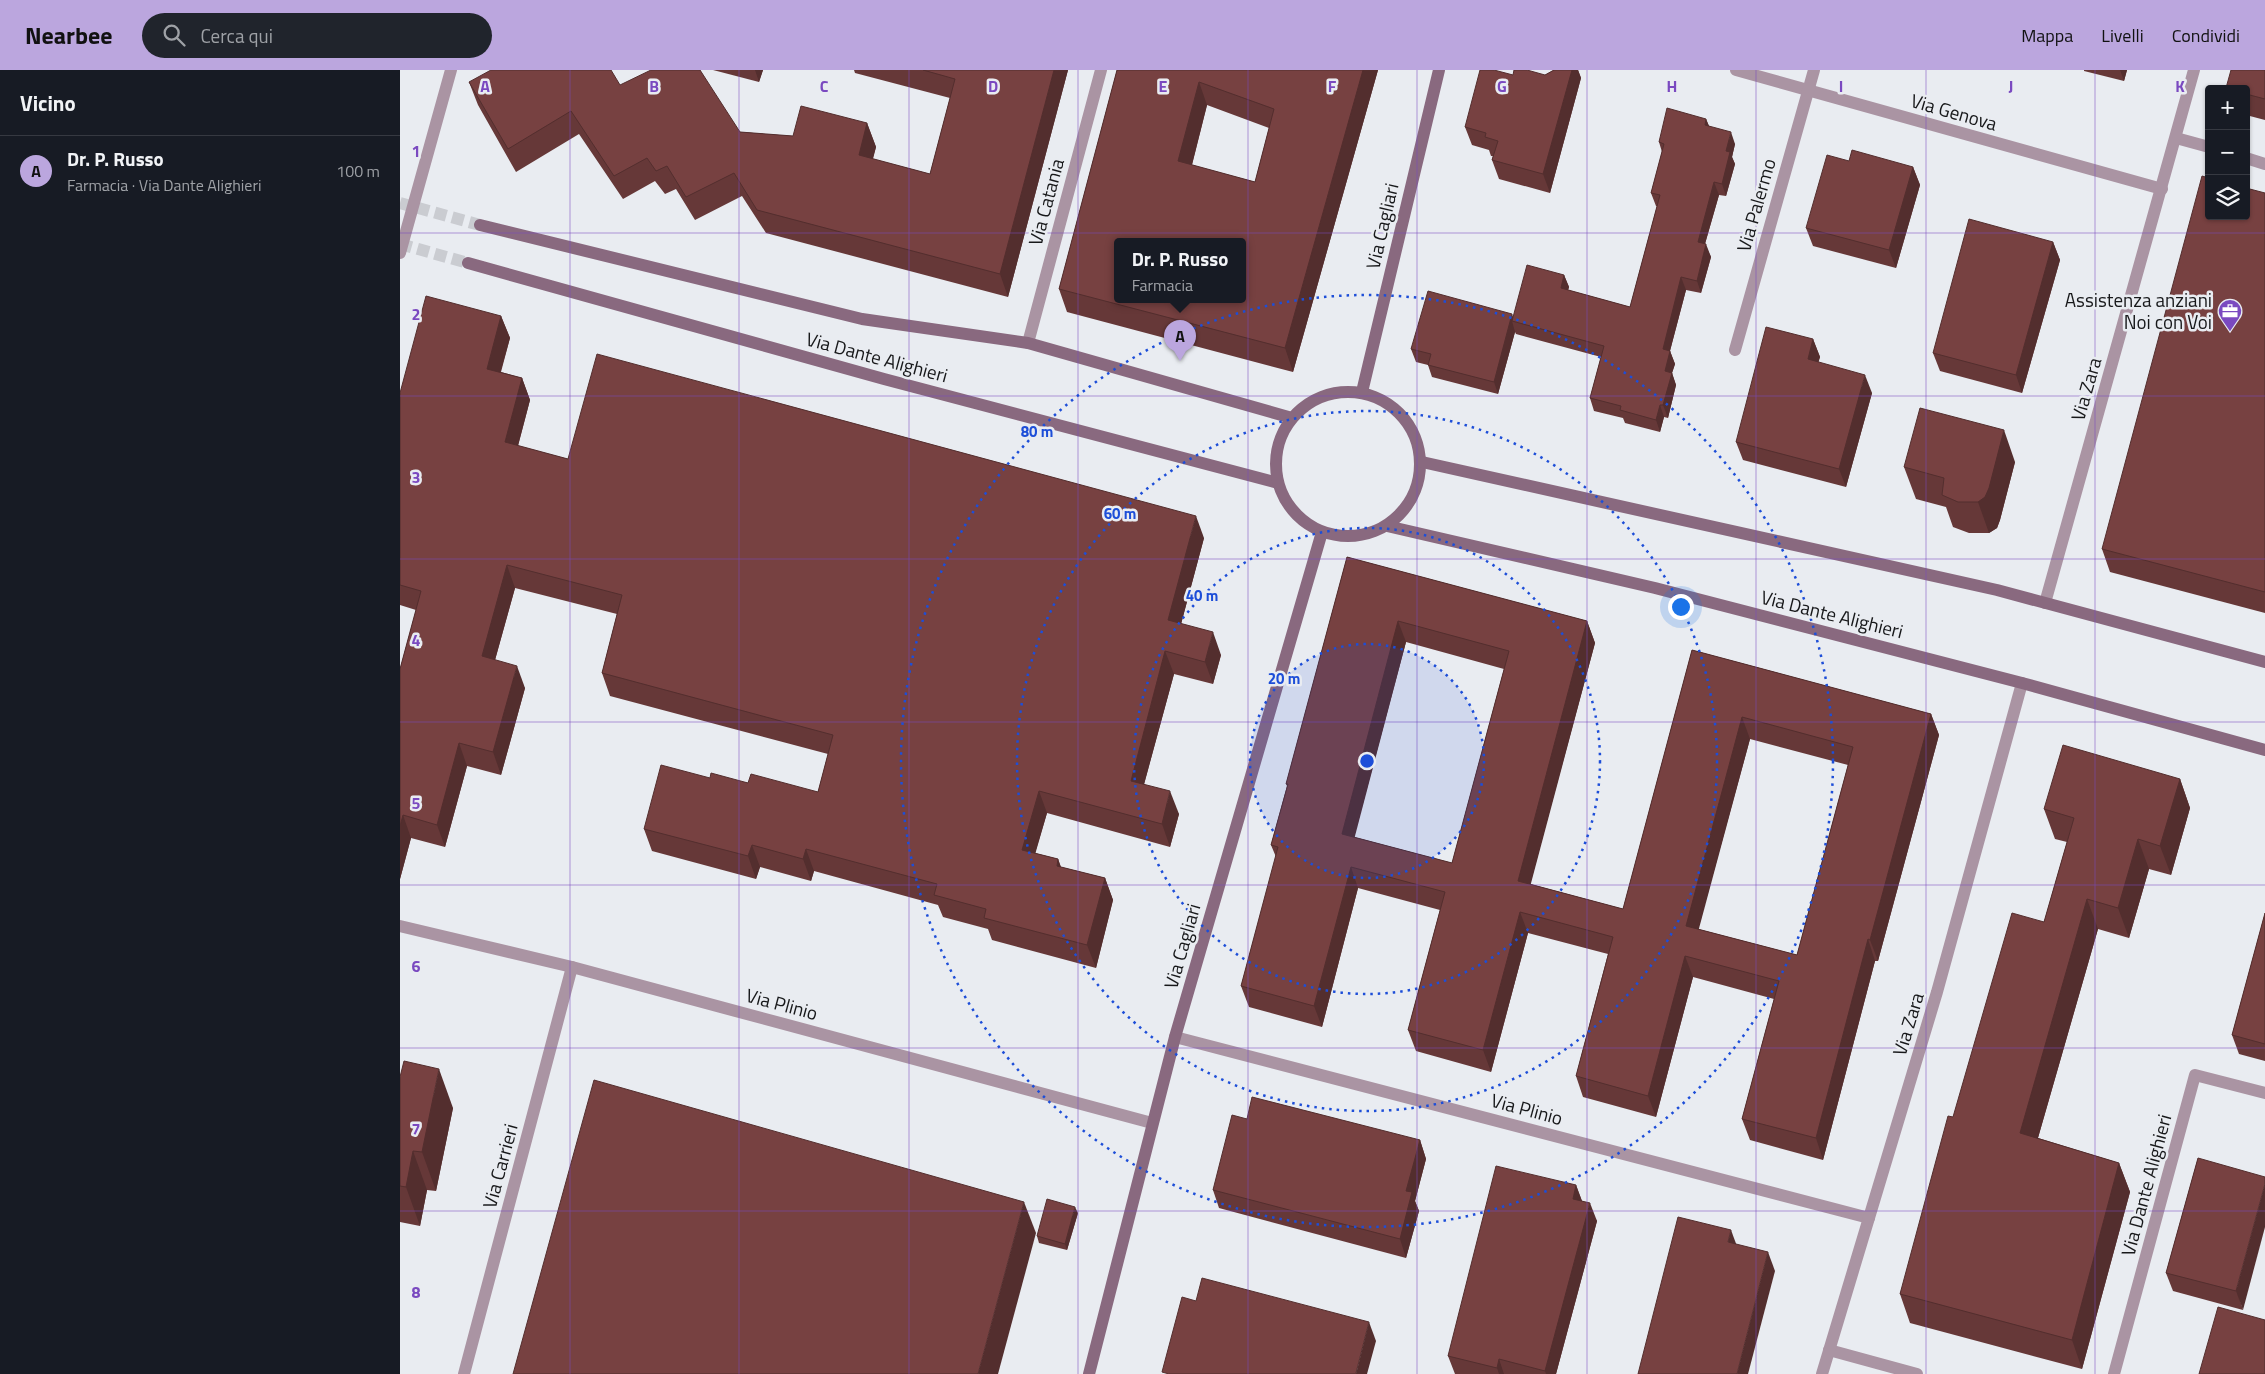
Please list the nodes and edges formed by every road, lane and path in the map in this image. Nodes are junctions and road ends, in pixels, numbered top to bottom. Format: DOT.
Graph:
graph roads {
  1 [pos="451,70"];
  2 [pos="1101,70"];
  3 [pos="1439,70"];
  4 [pos="1736,70"];
  5 [pos="1814,70"];
  6 [pos="2194,70"];
  7 [pos="1808,90"];
  8 [pos="2176,138"];
  9 [pos="2205,146"];
  10 [pos="2250,159"];
  11 [pos="2265,164"];
  12 [pos="2162,189"];
  13 [pos="480,225"];
  14 [pos="400,253"];
  15 [pos="468,262"];
  16 [pos="1028,343"];
  17 [pos="1735,350"];
  18 [pos="1362,392"];
  19 [pos="1292,418"];
  20 [pos="1422,462"];
  21 [pos="1278,483"];
  22 [pos="1387,526"];
  23 [pos="1322,532"];
  24 [pos="2045,602"];
  25 [pos="2265,662"];
  26 [pos="2022,683"];
  27 [pos="2265,750"];
  28 [pos="400,926"];
  29 [pos="572,967"];
  30 [pos="1175,1036"];
  31 [pos="2265,1093"];
  32 [pos="1152,1123"];
  33 [pos="1869,1218"];
  34 [pos="1829,1350"];
  35 [pos="464,1374"];
  36 [pos="1089,1374"];
  37 [pos="1822,1374"];
  38 [pos="1917,1374"];
  39 [pos="2114,1374"];
  1 -- 14 [label="street"];
  2 -- 16 [label="street, Via Catania"];
  3 -- 18 [label="street, Via Cagliari"];
  4 -- 7 [label="street, Via Genova"];
  5 -- 7 [label="street, Via Palermo"];
  6 -- 8 [label="street, Via Zara"];
  7 -- 12 [label="street, Via Genova"];
  7 -- 17 [label="street, Via Palermo"];
  8 -- 9 [label="street"];
  8 -- 12 [label="street, Via Zara"];
  10 -- 11 [label="street"];
  12 -- 24 [label="street, Via Zara"];
  13 -- 16 [label="street, Via Dante Alighieri"];
  15 -- 21 [label="street, Via Dante Alighieri"];
  16 -- 19 [label="street, Via Dante Alighieri"];
  18 -- 19 [label="street"];
  18 -- 20 [label="street"];
  19 -- 21 [label="street"];
  20 -- 22 [label="street"];
  20 -- 24 [label="street"];
  21 -- 23 [label="street"];
  22 -- 23 [label="street"];
  22 -- 26 [label="street, Via Dante Alighieri"];
  23 -- 30 [label="street, Via Cagliari"];
  24 -- 25 [label="street"];
  26 -- 27 [label="street, Via Dante Alighieri"];
  26 -- 33 [label="street, Via Zara"];
  28 -- 29 [label="street, Via Plinio"];
  29 -- 32 [label="street, Via Plinio"];
  29 -- 35 [label="street, Via Carrieri"];
  30 -- 32 [label="street, Via Cagliari"];
  30 -- 33 [label="street, Via Plinio"];
  31 -- 39 [label="street, Via Dante Alighieri"];
  32 -- 36 [label="street, Via Cagliari"];
  33 -- 34 [label="street, Via Zara"];
  34 -- 37 [label="street, Via Zara"];
  34 -- 38 [label="street"];
}
